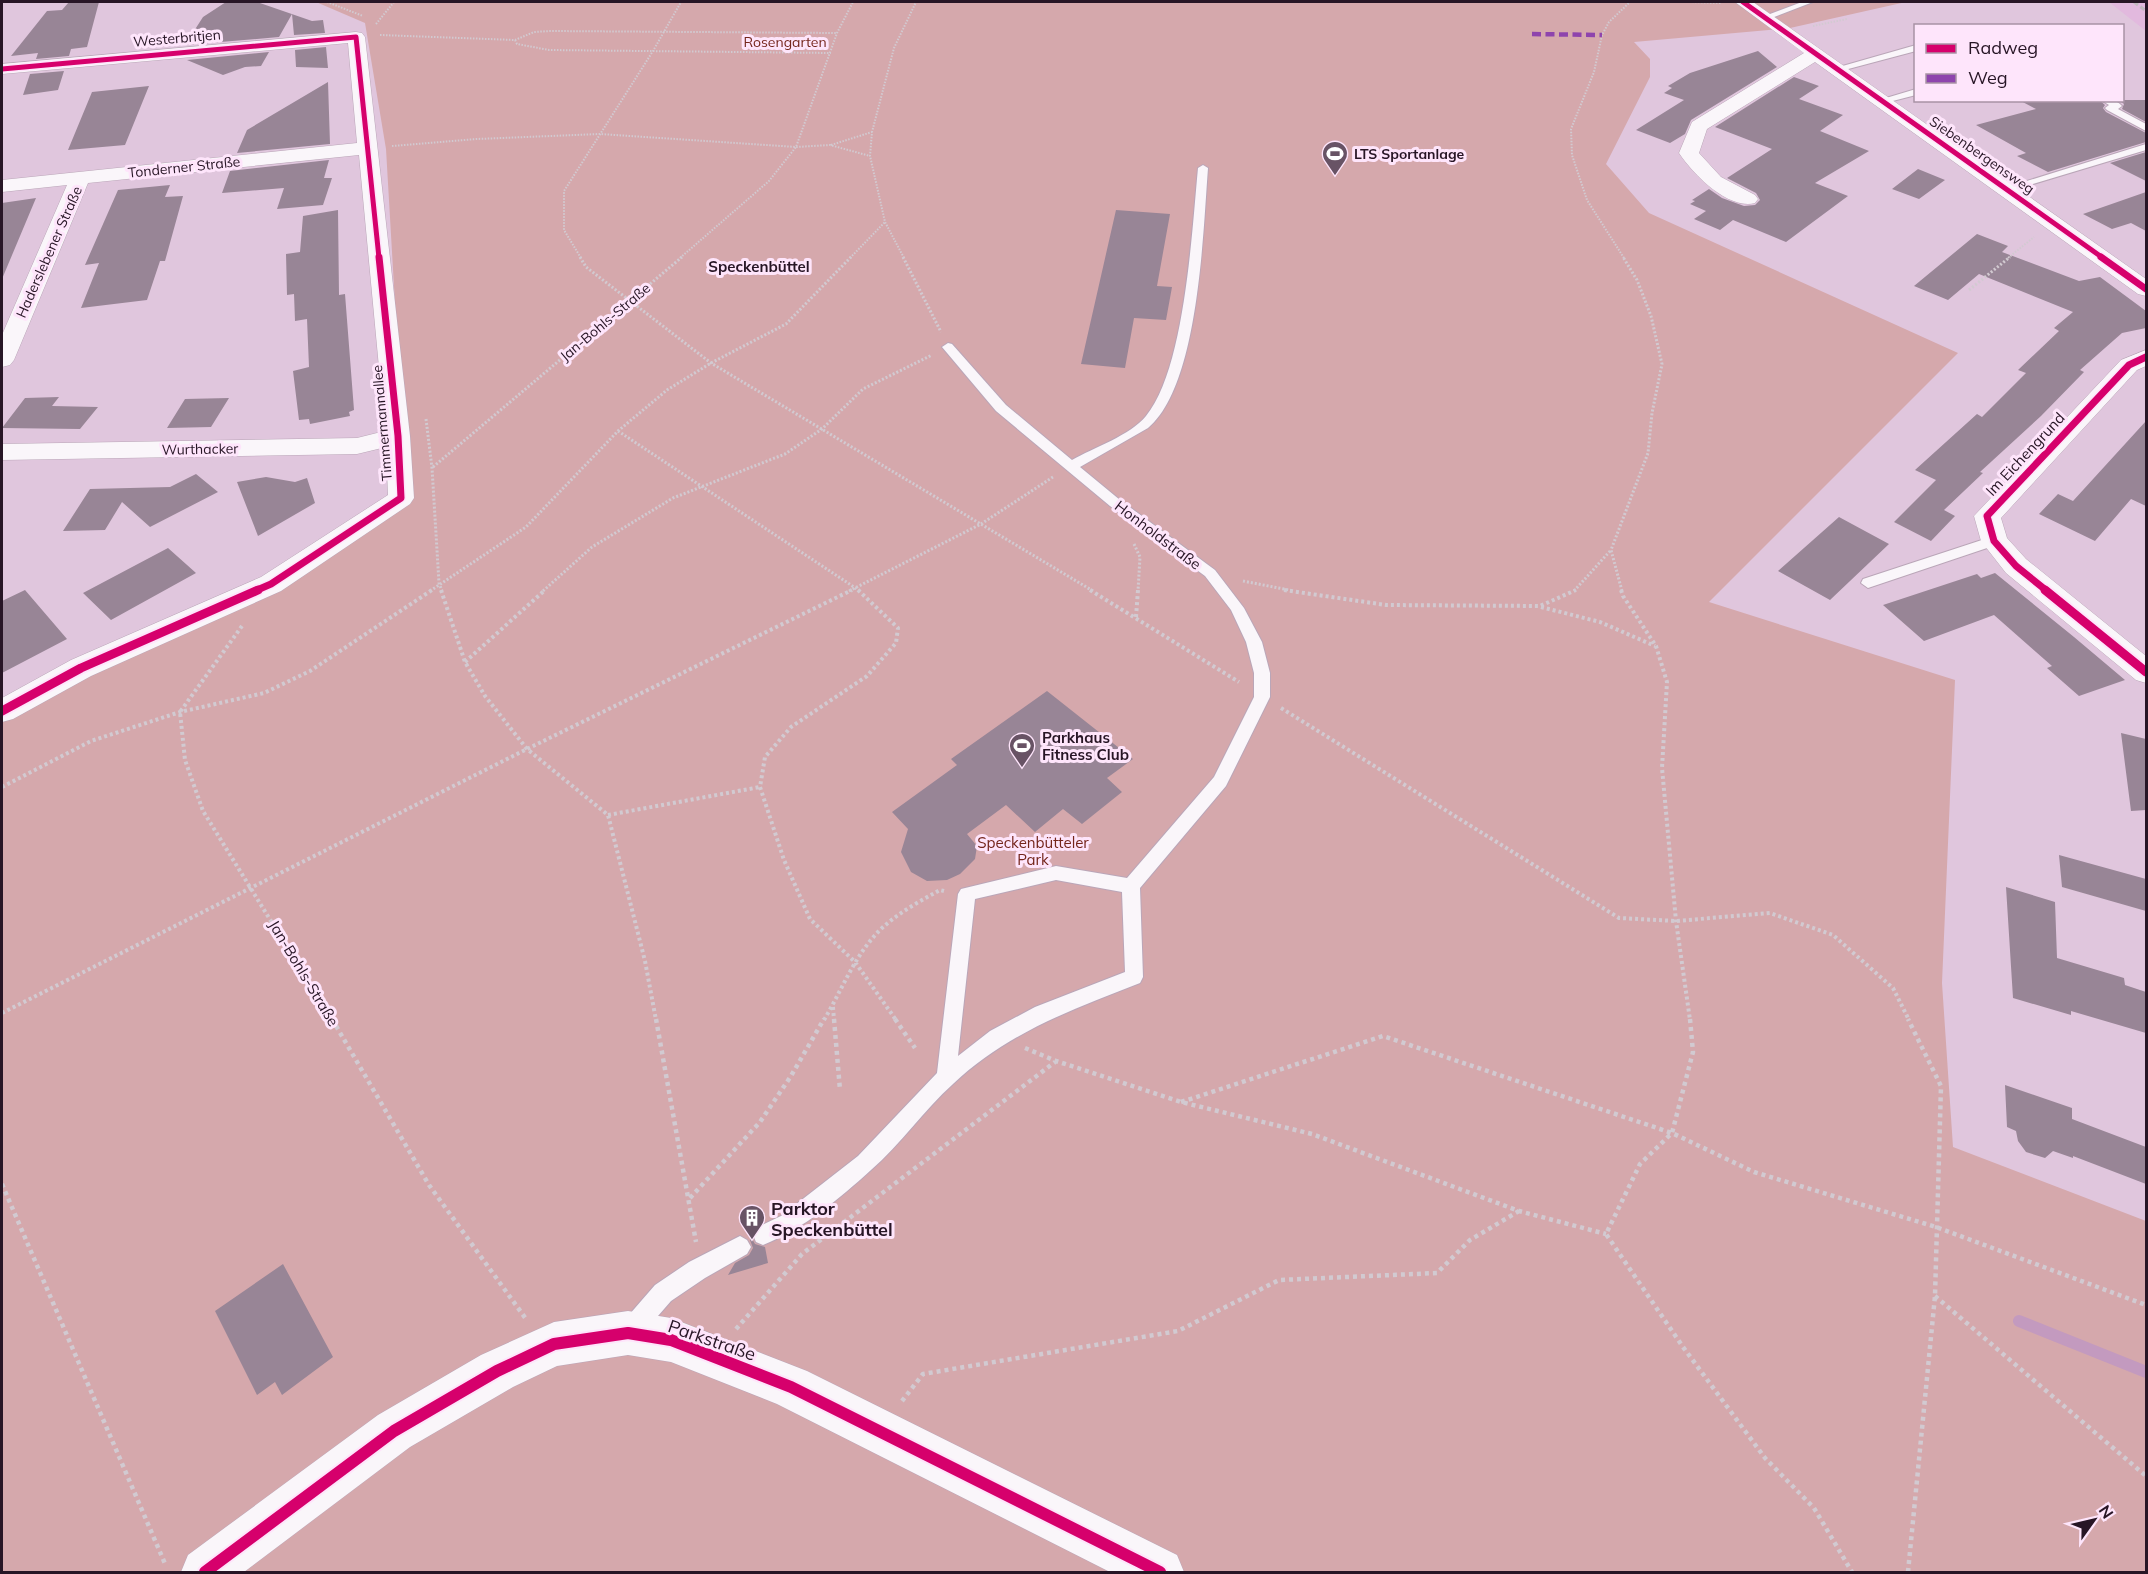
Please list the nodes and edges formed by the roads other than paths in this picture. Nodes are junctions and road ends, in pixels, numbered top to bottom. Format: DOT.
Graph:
graph roads {
  1 [pos="1743,2"];
  2 [pos="1809,2"];
  3 [pos="1766,17"];
  4 [pos="368,32"];
  5 [pos="1914,49"];
  6 [pos="1815,54"];
  7 [pos="2,69"];
  8 [pos="1837,69"];
  9 [pos="1914,93"];
  10 [pos="1881,101"];
  11 [pos="2110,102"];
  12 [pos="2146,128"];
  13 [pos="2146,147"];
  14 [pos="367,148"];
  15 [pos="1203,168"];
  16 [pos="81,177"];
  17 [pos="2,186"];
  18 [pos="2006,189"];
  19 [pos="1748,199"];
  20 [pos="2146,289"];
  21 [pos="948,347"];
  22 [pos="2146,357"];
  23 [pos="2,360"];
  24 [pos="398,436"];
  25 [pos="2,452"];
  26 [pos="1071,466"];
  27 [pos="1994,541"];
  28 [pos="1868,583"];
  29 [pos="2146,672"];
  30 [pos="2,711"];
  31 [pos="1131,885"];
  32 [pos="946,1077"];
  33 [pos="763,1235"];
  34 [pos="740,1247"];
  35 [pos="628,1333"];
  36 [pos="205,1572"];
  37 [pos="1161,1572"];
  1 -- 3 [label="street, Siebenbergensweg"];
  2 -- 3 [label="lane"];
  3 -- 6 [label="street, Siebenbergensweg"];
  4 -- 7 [label="street, Westerbritjen"];
  4 -- 14 [label="street, Timmermannallee"];
  5 -- 8 [label="lane"];
  6 -- 8 [label="street, Siebenbergensweg"];
  6 -- 19 [label="street"];
  8 -- 10 [label="street, Siebenbergensweg"];
  9 -- 10 [label="lane"];
  10 -- 18 [label="street, Siebenbergensweg"];
  11 -- 12 [label="lane"];
  13 -- 18 [label="lane"];
  14 -- 16 [label="street, Tonderner Straße"];
  14 -- 24 [label="street, Timmermannallee"];
  15 -- 26 [label="lane"];
  16 -- 17 [label="street, Tonderner Straße"];
  16 -- 23 [label="street, Haderslebener Straße"];
  18 -- 20 [label="street, Siebenbergensweg"];
  21 -- 26 [label="lane, Honholdstraße"];
  22 -- 27 [label="street, Im Eichengrund"];
  24 -- 25 [label="street, Wurthacker"];
  24 -- 30 [label="street, Timmermannallee"];
  26 -- 31 [label="lane, Honholdstraße"];
  27 -- 28 [label="lane"];
  27 -- 29 [label="street"];
  31 -- 32 [label="lane"];
  31 -- 32 [label="lane"];
  32 -- 33 [label="lane"];
  34 -- 35 [label="lane"];
  35 -- 36 [label="street, Parkstraße"];
  35 -- 37 [label="street, Parkstraße"];
}
